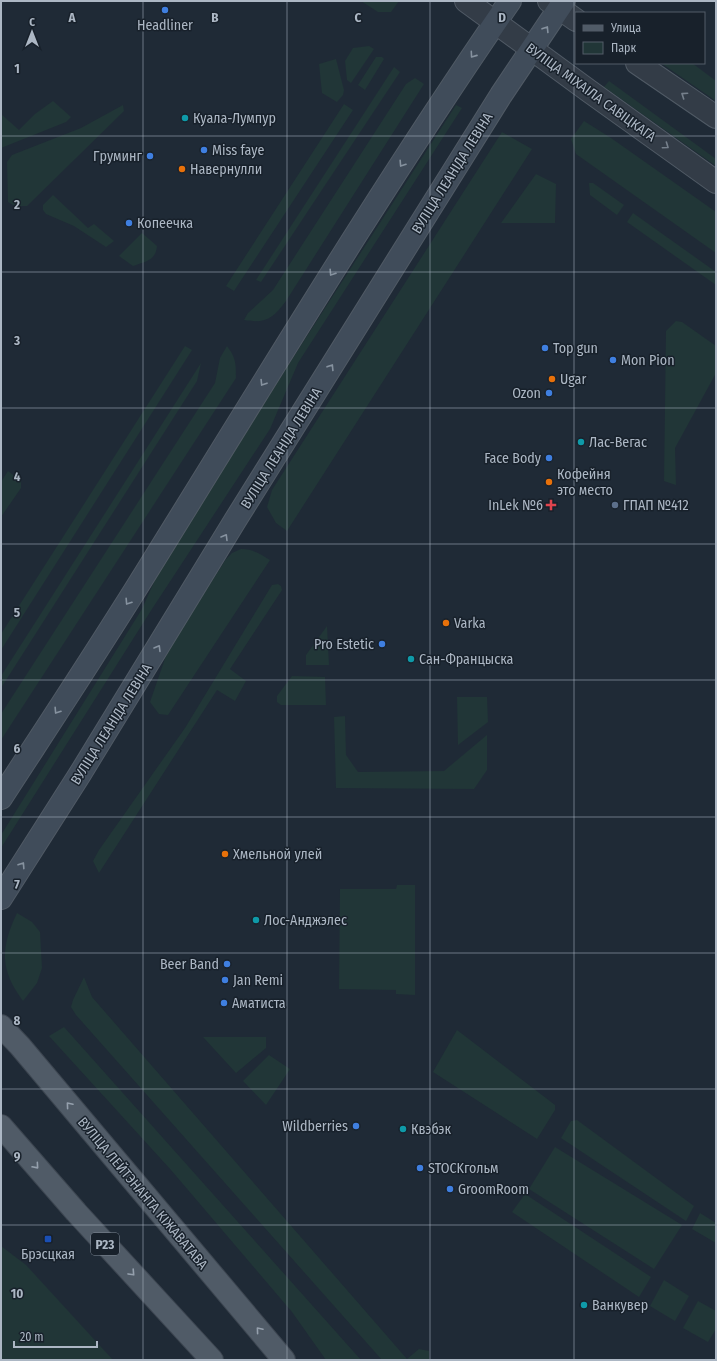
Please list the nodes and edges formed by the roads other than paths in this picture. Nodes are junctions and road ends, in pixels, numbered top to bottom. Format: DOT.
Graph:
graph roads {
  1 [pos="466,1"];
  2 [pos="510,1"];
  3 [pos="562,7"];
  4 [pos="495,23"];
  5 [pos="532,50"];
  6 [pos="638,64"];
  7 [pos="716,117"];
  8 [pos="716,182"];
  9 [pos="1,798"];
  10 [pos="1,898"];
  11 [pos="1,1026"];
  12 [pos="1,1126"];
  13 [pos="212,1360"];
  14 [pos="284,1360"];
  1 -- 4 [label="street, ВУЛІЦА МІХАІЛА САВІЦКАГА"];
  2 -- 4 [label="main road"];
  5 -- 3 [label="main road, ВУЛІЦА ЛЕАНІДА ЛЕВІНА, one-way"];
  4 -- 5 [label="street, ВУЛІЦА МІХАІЛА САВІЦКАГА"];
  4 -- 9 [label="main road, one-way"];
  5 -- 8 [label="street, ВУЛІЦА МІХАІЛА САВІЦКАГА, one-way"];
  10 -- 5 [label="main road, ВУЛІЦА ЛЕАНІДА ЛЕВІНА, one-way"];
  7 -- 6 [label="street, one-way"];
  14 -- 11 [label="main road, ВУЛІЦА ЛЕЙТЭНАНТА КІЖАВАТАВА, one-way"];
  12 -- 13 [label="main road, Р23, one-way"];
}
